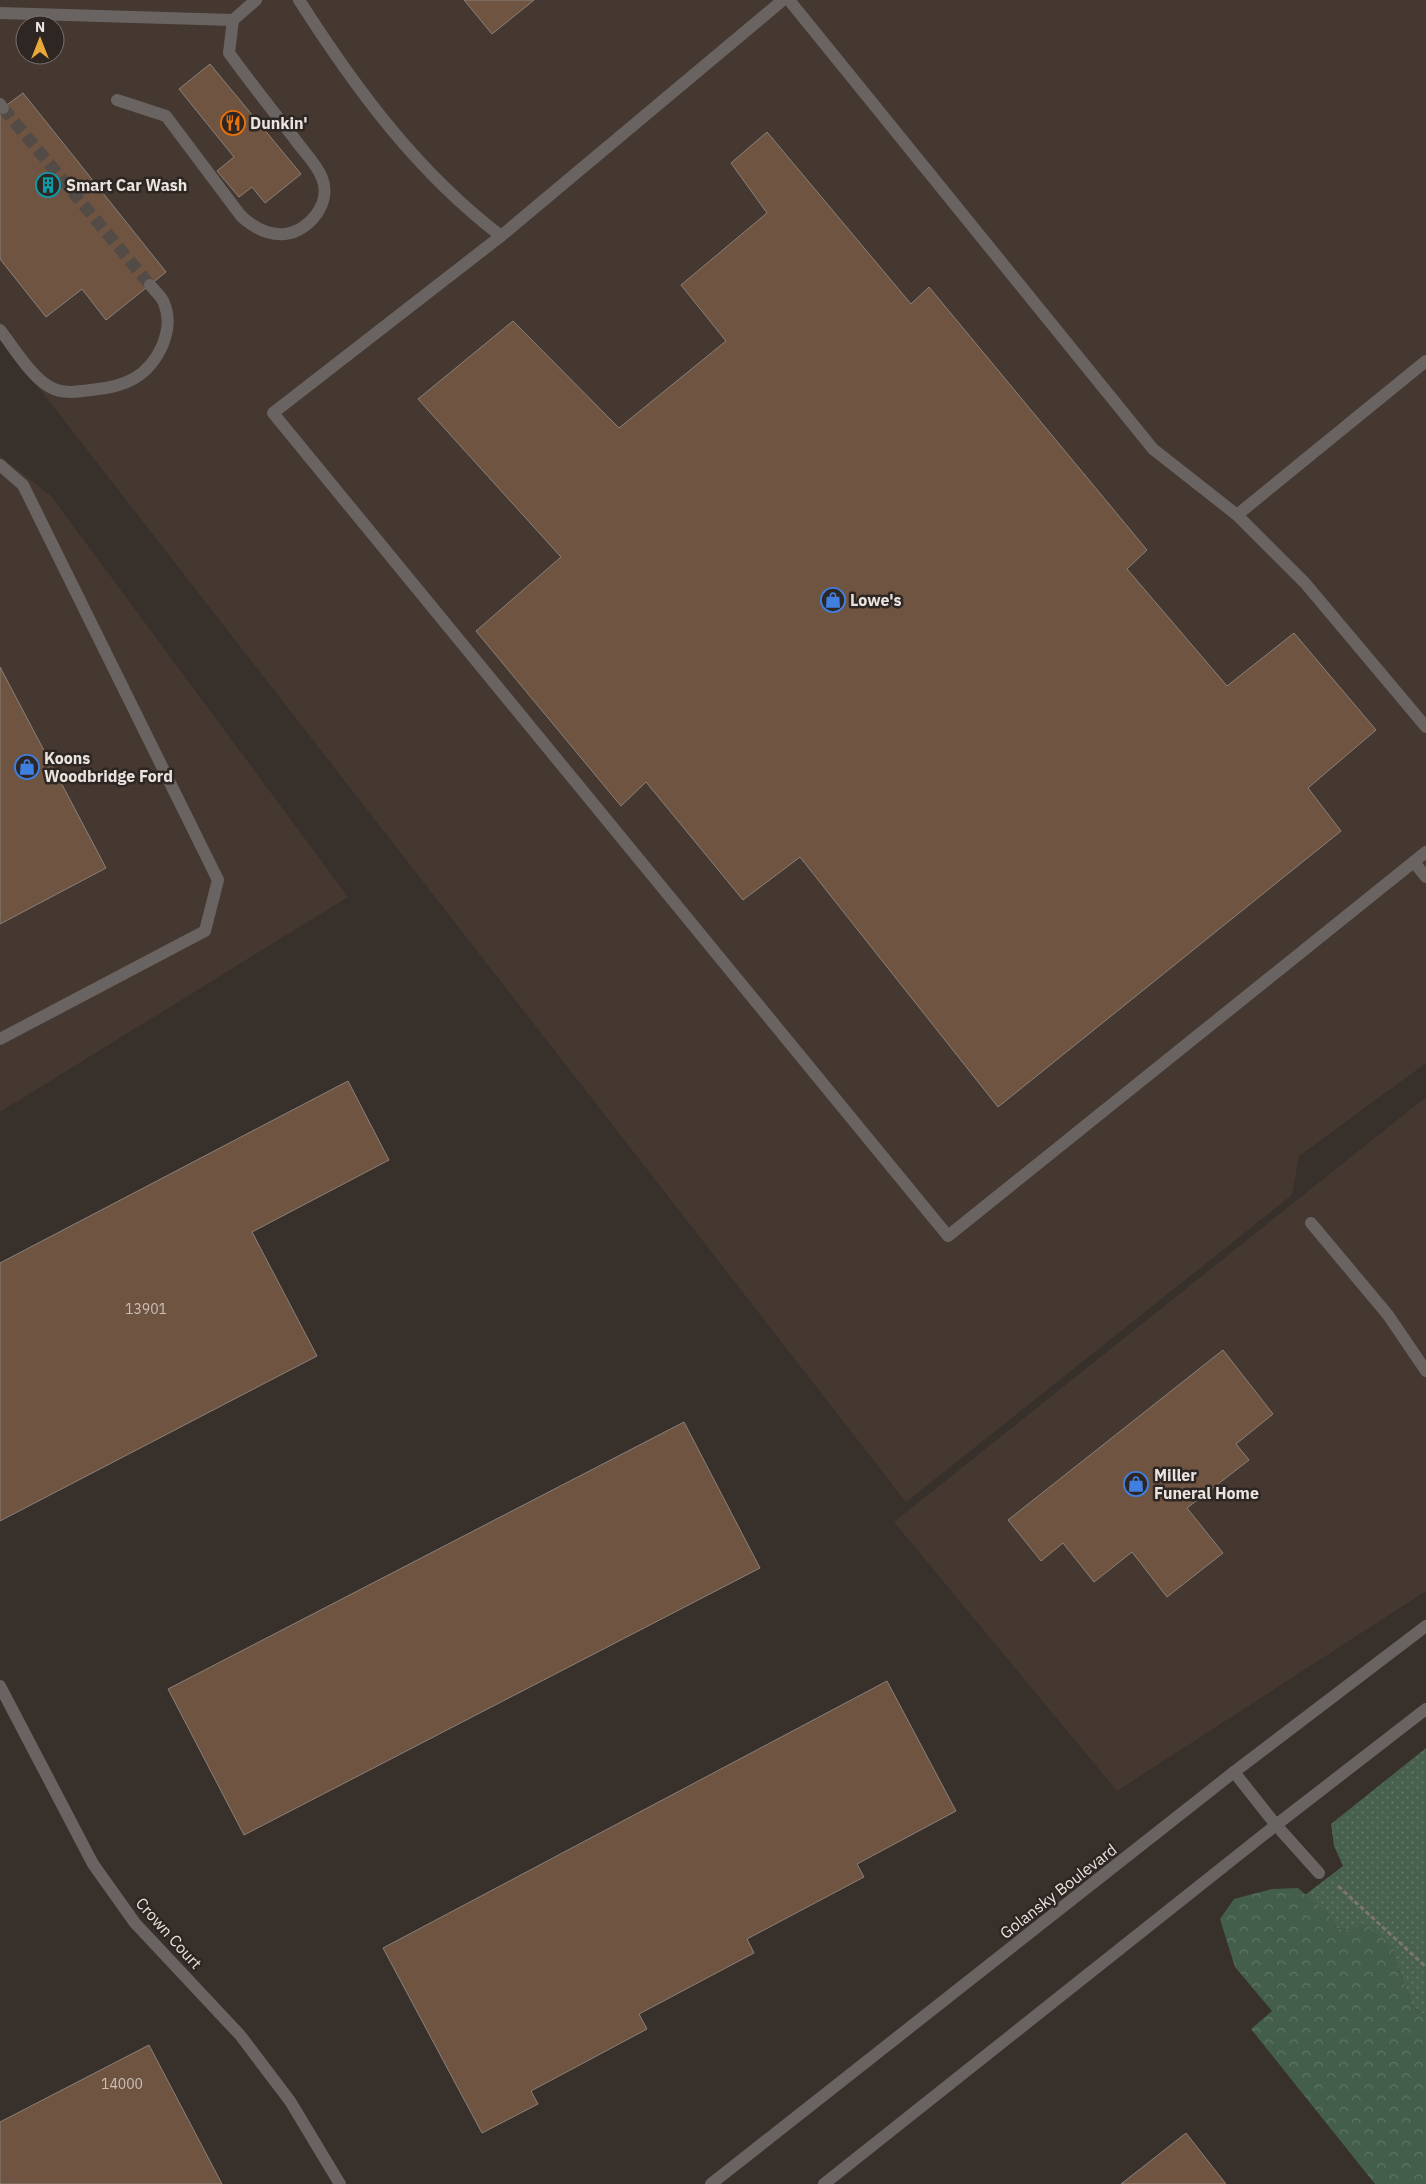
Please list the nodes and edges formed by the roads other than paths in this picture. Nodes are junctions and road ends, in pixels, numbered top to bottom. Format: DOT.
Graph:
graph roads {
  1 [pos="256,0"];
  2 [pos="299,0"];
  3 [pos="784,0"];
  4 [pos="789,0"];
  5 [pos="0,14"];
  6 [pos="233,20"];
  7 [pos="117,100"];
  8 [pos="502,236"];
  9 [pos="150,286"];
  10 [pos="0,330"];
  11 [pos="1426,361"];
  12 [pos="0,465"];
  13 [pos="1237,515"];
  14 [pos="1426,728"];
  15 [pos="1426,852"];
  16 [pos="1414,862"];
  17 [pos="1426,877"];
  18 [pos="0,1038"];
  19 [pos="1311,1223"];
  20 [pos="1426,1371"];
  21 [pos="1426,1626"];
  22 [pos="0,1686"];
  23 [pos="1426,1709"];
  24 [pos="1234,1772"];
  25 [pos="1276,1825"];
  26 [pos="1319,1873"];
  27 [pos="340,2184"];
  28 [pos="712,2184"];
  29 [pos="824,2184"];
  1 -- 6 [label="street"];
  2 -- 8 [label="street"];
  3 -- 8 [label="street"];
  4 -- 13 [label="street"];
  5 -- 6 [label="street"];
  6 -- 7 [label="street"];
  8 -- 16 [label="street"];
  9 -- 10 [label="street"];
  11 -- 13 [label="street"];
  12 -- 18 [label="street"];
  13 -- 14 [label="street"];
  15 -- 16 [label="street"];
  16 -- 17 [label="street"];
  19 -- 20 [label="street"];
  21 -- 24 [label="street, Golansky Boulevard"];
  22 -- 27 [label="street, Crown Court"];
  23 -- 25 [label="street"];
  24 -- 25 [label="street"];
  24 -- 28 [label="street, Golansky Boulevard"];
  25 -- 26 [label="street"];
  25 -- 29 [label="street"];
}
